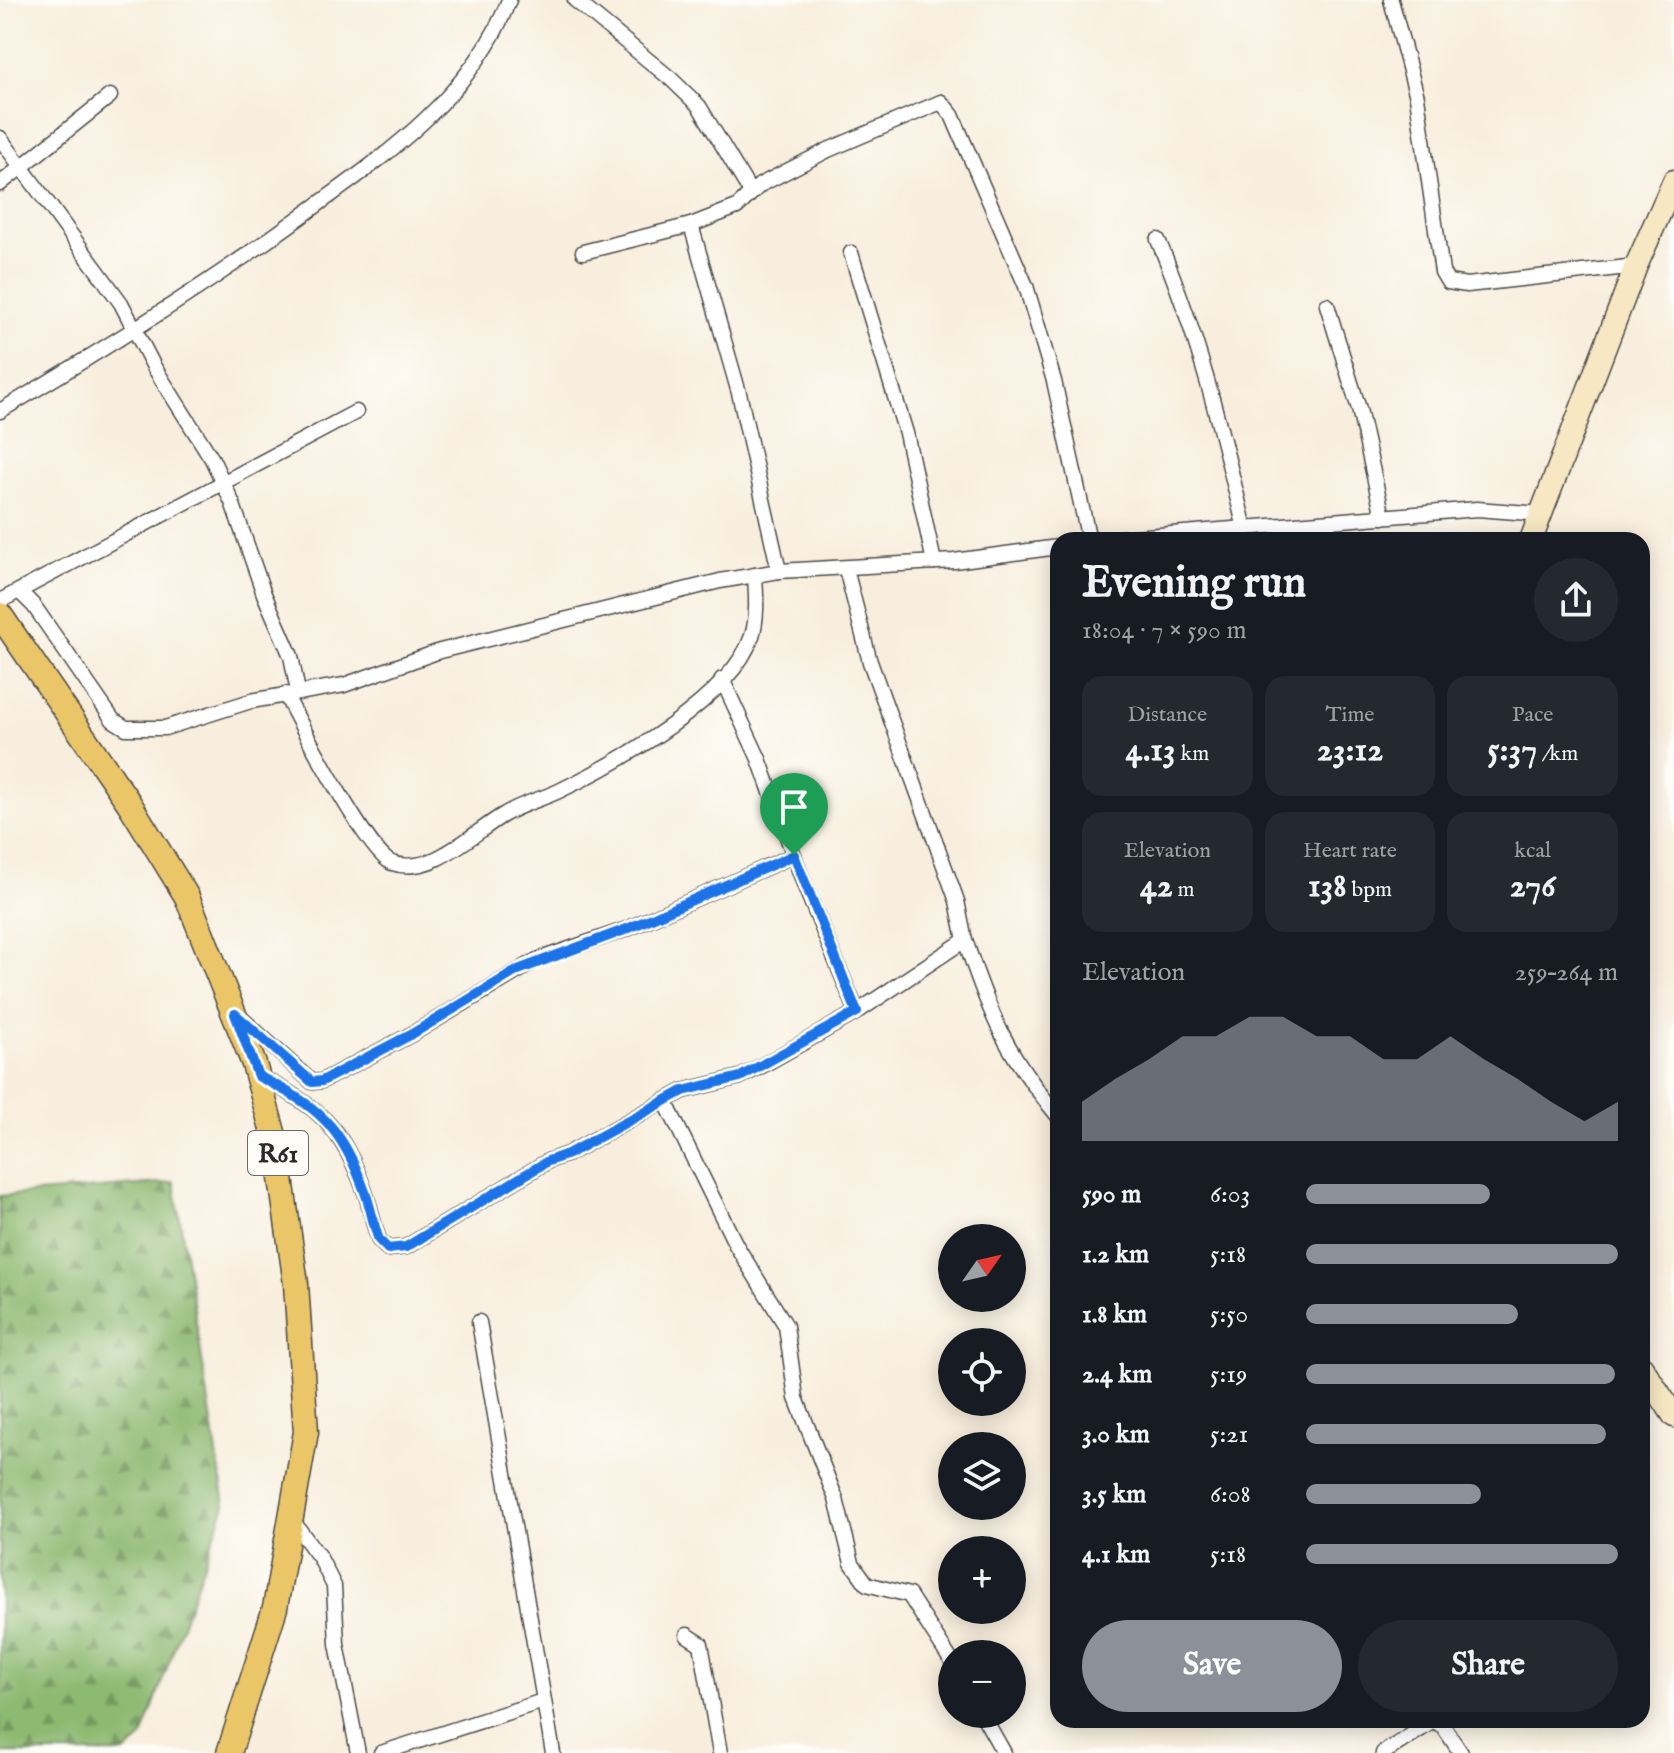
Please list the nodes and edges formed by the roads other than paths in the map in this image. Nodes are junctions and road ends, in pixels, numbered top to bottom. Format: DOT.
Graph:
graph roads {
  1 [pos="509,0"];
  2 [pos="575,0"];
  3 [pos="1391,0"];
  4 [pos="110,96"];
  5 [pos="0,138"];
  6 [pos="20,167"];
  7 [pos="1674,181"];
  8 [pos="0,184"];
  9 [pos="751,193"];
  10 [pos="1665,220"];
  11 [pos="691,225"];
  12 [pos="1158,240"];
  13 [pos="583,252"];
  14 [pos="851,253"];
  15 [pos="1636,266"];
  16 [pos="1327,305"];
  17 [pos="136,330"];
  18 [pos="0,411"];
  19 [pos="356,412"];
  20 [pos="223,483"];
  21 [pos="1542,514"];
  22 [pos="1383,517"];
  23 [pos="1245,529"];
  24 [pos="1087,532"];
  25 [pos="1207,532"];
  26 [pos="1534,532"];
  27 [pos="1050,548"];
  28 [pos="934,562"];
  29 [pos="846,569"];
  30 [pos="779,571"];
  31 [pos="755,575"];
  32 [pos="19,591"];
  33 [pos="1,602"];
  34 [pos="722,679"];
  35 [pos="292,693"];
  36 [pos="794,855"];
  37 [pos="965,940"];
  38 [pos="857,1012"];
  39 [pos="235,1014"];
  40 [pos="258,1076"];
  41 [pos="665,1101"];
  42 [pos="1050,1106"];
  43 [pos="479,1322"];
  44 [pos="1650,1379"];
  45 [pos="1674,1416"];
  46 [pos="292,1520"];
  47 [pos="687,1635"];
  48 [pos="939,1640"];
  49 [pos="543,1701"];
  50 [pos="990,1728"];
  51 [pos="1423,1728"];
  52 [pos="1444,1728"];
  53 [pos="229,1753"];
  54 [pos="358,1753"];
  55 [pos="381,1753"];
  56 [pos="553,1753"];
  57 [pos="720,1753"];
  58 [pos="1004,1753"];
  59 [pos="1383,1753"];
  60 [pos="1461,1753"];
  1 -- 17 [label="street"];
  2 -- 9 [label="street"];
  3 -- 15 [label="street"];
  4 -- 6 [label="street"];
  5 -- 6 [label="street"];
  6 -- 8 [label="street"];
  6 -- 17 [label="street"];
  7 -- 10 [label="street"];
  9 -- 11 [label="street"];
  9 -- 24 [label="street"];
  10 -- 15 [label="street"];
  11 -- 13 [label="street"];
  11 -- 30 [label="street"];
  12 -- 23 [label="street"];
  14 -- 28 [label="street"];
  15 -- 21 [label="street"];
  16 -- 22 [label="street"];
  17 -- 18 [label="street"];
  17 -- 20 [label="street"];
  19 -- 20 [label="street"];
  20 -- 32 [label="street"];
  20 -- 35 [label="street"];
  21 -- 22 [label="street"];
  21 -- 26 [label="street"];
  22 -- 23 [label="street"];
  23 -- 25 [label="street"];
  27 -- 28 [label="street"];
  28 -- 29 [label="street"];
  29 -- 30 [label="street"];
  29 -- 37 [label="street"];
  30 -- 31 [label="street"];
  31 -- 34 [label="street"];
  31 -- 35 [label="street"];
  32 -- 33 [label="street"];
  32 -- 35 [label="street"];
  33 -- 39 [label="main road, R61"];
  34 -- 35 [label="street"];
  34 -- 36 [label="street"];
  36 -- 38 [label="street"];
  36 -- 39 [label="street"];
  37 -- 38 [label="street"];
  37 -- 42 [label="street"];
  38 -- 41 [label="street"];
  39 -- 40 [label="main road, R61"];
  40 -- 41 [label="street"];
  40 -- 46 [label="main road, R61"];
  41 -- 48 [label="street"];
  43 -- 49 [label="street"];
  44 -- 45 [label="street"];
  46 -- 53 [label="main road, R61"];
  46 -- 54 [label="street"];
  47 -- 57 [label="street"];
  49 -- 55 [label="street"];
  49 -- 56 [label="street"];
  50 -- 58 [label="street"];
  51 -- 59 [label="street"];
  52 -- 60 [label="street"];
}
